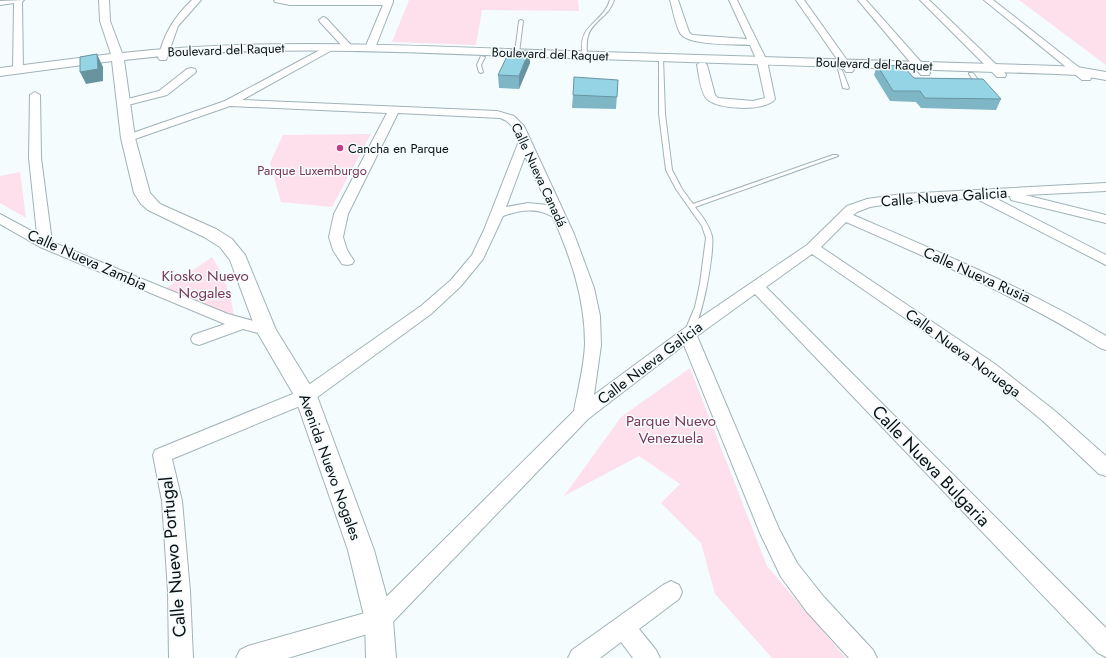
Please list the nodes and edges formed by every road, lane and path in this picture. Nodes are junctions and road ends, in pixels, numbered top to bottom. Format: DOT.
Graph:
graph roads {
  1 [pos="19,0"];
  2 [pos="104,0"];
  3 [pos="197,0"];
  4 [pos="278,0"];
  5 [pos="612,0"];
  6 [pos="674,0"];
  7 [pos="733,0"];
  8 [pos="800,0"];
  9 [pos="862,0"];
  10 [pos="924,0"];
  11 [pos="988,0"];
  12 [pos="389,1"];
  13 [pos="0,3"];
  14 [pos="323,20"];
  15 [pos="521,20"];
  16 [pos="754,42"];
  17 [pos="348,47"];
  18 [pos="370,48"];
  19 [pos="326,50"];
  20 [pos="517,53"];
  21 [pos="163,55"];
  22 [pos="585,55"];
  23 [pos="482,57"];
  24 [pos="118,60"];
  25 [pos="661,61"];
  26 [pos="763,64"];
  27 [pos="702,65"];
  28 [pos="844,68"];
  29 [pos="18,70"];
  30 [pos="191,71"];
  31 [pos="924,71"];
  32 [pos="0,72"];
  33 [pos="481,72"];
  34 [pos="998,72"];
  35 [pos="971,74"];
  36 [pos="1082,75"];
  37 [pos="1104,76"];
  38 [pos="0,78"];
  39 [pos="960,83"];
  40 [pos="846,88"];
  41 [pos="34,95"];
  42 [pos="124,103"];
  43 [pos="229,103"];
  44 [pos="394,110"];
  45 [pos="128,138"];
  46 [pos="525,141"];
  47 [pos="835,156"];
  48 [pos="1106,187"];
  49 [pos="1000,193"];
  50 [pos="978,194"];
  51 [pos="692,206"];
  52 [pos="497,214"];
  53 [pos="559,215"];
  54 [pos="844,216"];
  55 [pos="0,218"];
  56 [pos="1106,219"];
  57 [pos="45,244"];
  58 [pos="812,248"];
  59 [pos="347,261"];
  60 [pos="1106,261"];
  61 [pos="757,287"];
  62 [pos="241,324"];
  63 [pos="266,330"];
  64 [pos="688,334"];
  65 [pos="199,339"];
  66 [pos="1106,344"];
  67 [pos="306,396"];
  68 [pos="582,414"];
  69 [pos="1106,468"];
  70 [pos="671,592"];
  71 [pos="379,620"];
  72 [pos="623,626"];
  73 [pos="1106,645"];
  74 [pos="181,658"];
  75 [pos="248,658"];
  76 [pos="381,658"];
  77 [pos="580,658"];
  78 [pos="648,658"];
  79 [pos="864,658"];
  1 -- 13 [label="street"];
  1 -- 29 [label="street"];
  2 -- 24 [label="street, Avenida Nuevo Nogales"];
  3 -- 21 [label="street"];
  4 -- 12 [label="street"];
  5 -- 22 [label="lane"];
  6 -- 16 [label="street"];
  7 -- 16 [label="street"];
  8 -- 28 [label="street"];
  9 -- 31 [label="street"];
  10 -- 34 [label="street"];
  11 -- 36 [label="street"];
  12 -- 18 [label="street"];
  14 -- 17 [label="street"];
  15 -- 20 [label="lane"];
  16 -- 26 [label="street"];
  17 -- 18 [label="street, Boulevard del Raquet"];
  17 -- 19 [label="street, Boulevard del Raquet"];
  18 -- 20 [label="street, Boulevard del Raquet"];
  19 -- 21 [label="street, Boulevard del Raquet"];
  19 -- 23 [label="street, Boulevard del Raquet"];
  19 -- 43 [label="street"];
  20 -- 22 [label="street, Boulevard del Raquet"];
  21 -- 24 [label="street, Boulevard del Raquet"];
  22 -- 25 [label="street, Boulevard del Raquet"];
  23 -- 25 [label="street, Boulevard del Raquet"];
  23 -- 33 [label="lane"];
  24 -- 29 [label="street, Boulevard del Raquet"];
  24 -- 38 [label="street, Boulevard del Raquet"];
  24 -- 42 [label="street, Avenida Nuevo Nogales"];
  25 -- 26 [label="street, Boulevard del Raquet"];
  25 -- 27 [label="street, Boulevard del Raquet"];
  25 -- 51 [label="lane"];
  26 -- 27 [label="street, Boulevard del Raquet"];
  26 -- 27 [label="street"];
  26 -- 28 [label="street, Boulevard del Raquet"];
  28 -- 31 [label="street, Boulevard del Raquet"];
  28 -- 40 [label="lane"];
  29 -- 32 [label="street, Boulevard del Raquet"];
  30 -- 42 [label="street"];
  31 -- 34 [label="street, Boulevard del Raquet"];
  31 -- 35 [label="street, Boulevard del Raquet"];
  34 -- 35 [label="street, Boulevard del Raquet"];
  34 -- 36 [label="street, Boulevard del Raquet"];
  35 -- 39 [label="lane"];
  36 -- 37 [label="street, Boulevard del Raquet"];
  41 -- 57 [label="street"];
  42 -- 45 [label="street, Avenida Nuevo Nogales"];
  43 -- 44 [label="street, Calle Nueva Canadá"];
  43 -- 45 [label="street"];
  44 -- 46 [label="street, Calle Nueva Canadá"];
  44 -- 59 [label="street"];
  45 -- 63 [label="street, Avenida Nuevo Nogales"];
  46 -- 52 [label="street"];
  46 -- 53 [label="street, Calle Nueva Canadá"];
  47 -- 51 [label="lane"];
  48 -- 49 [label="street, Calle Nueva Galicia"];
  49 -- 50 [label="street, Calle Nueva Galicia"];
  49 -- 56 [label="street"];
  50 -- 54 [label="street, Calle Nueva Galicia"];
  50 -- 60 [label="street"];
  51 -- 64 [label="lane"];
  52 -- 53 [label="street"];
  52 -- 67 [label="street"];
  53 -- 68 [label="street, Calle Nueva Canadá"];
  54 -- 58 [label="street, Calle Nueva Galicia"];
  54 -- 66 [label="street, Calle Nueva Rusia"];
  55 -- 57 [label="street, Calle Nueva Zambia"];
  57 -- 62 [label="street, Calle Nueva Zambia"];
  58 -- 61 [label="street, Calle Nueva Galicia"];
  58 -- 69 [label="street, Calle Nueva Noruega"];
  61 -- 64 [label="street, Calle Nueva Galicia"];
  61 -- 73 [label="street, Calle Nueva Bulgaria"];
  62 -- 63 [label="street, Calle Nueva Zambia"];
  62 -- 65 [label="street"];
  63 -- 67 [label="street, Avenida Nuevo Nogales"];
  64 -- 68 [label="street, Calle Nueva Galicia"];
  64 -- 79 [label="street"];
  67 -- 71 [label="street, Avenida Nuevo Nogales"];
  67 -- 74 [label="street, Calle Nuevo Portugal"];
  68 -- 71 [label="street, Calle Nueva Galicia"];
  70 -- 72 [label="street"];
  71 -- 75 [label="street, Calle Nueva Galicia"];
  71 -- 76 [label="street, Avenida Nuevo Nogales"];
  72 -- 77 [label="street"];
  72 -- 78 [label="street"];
}
